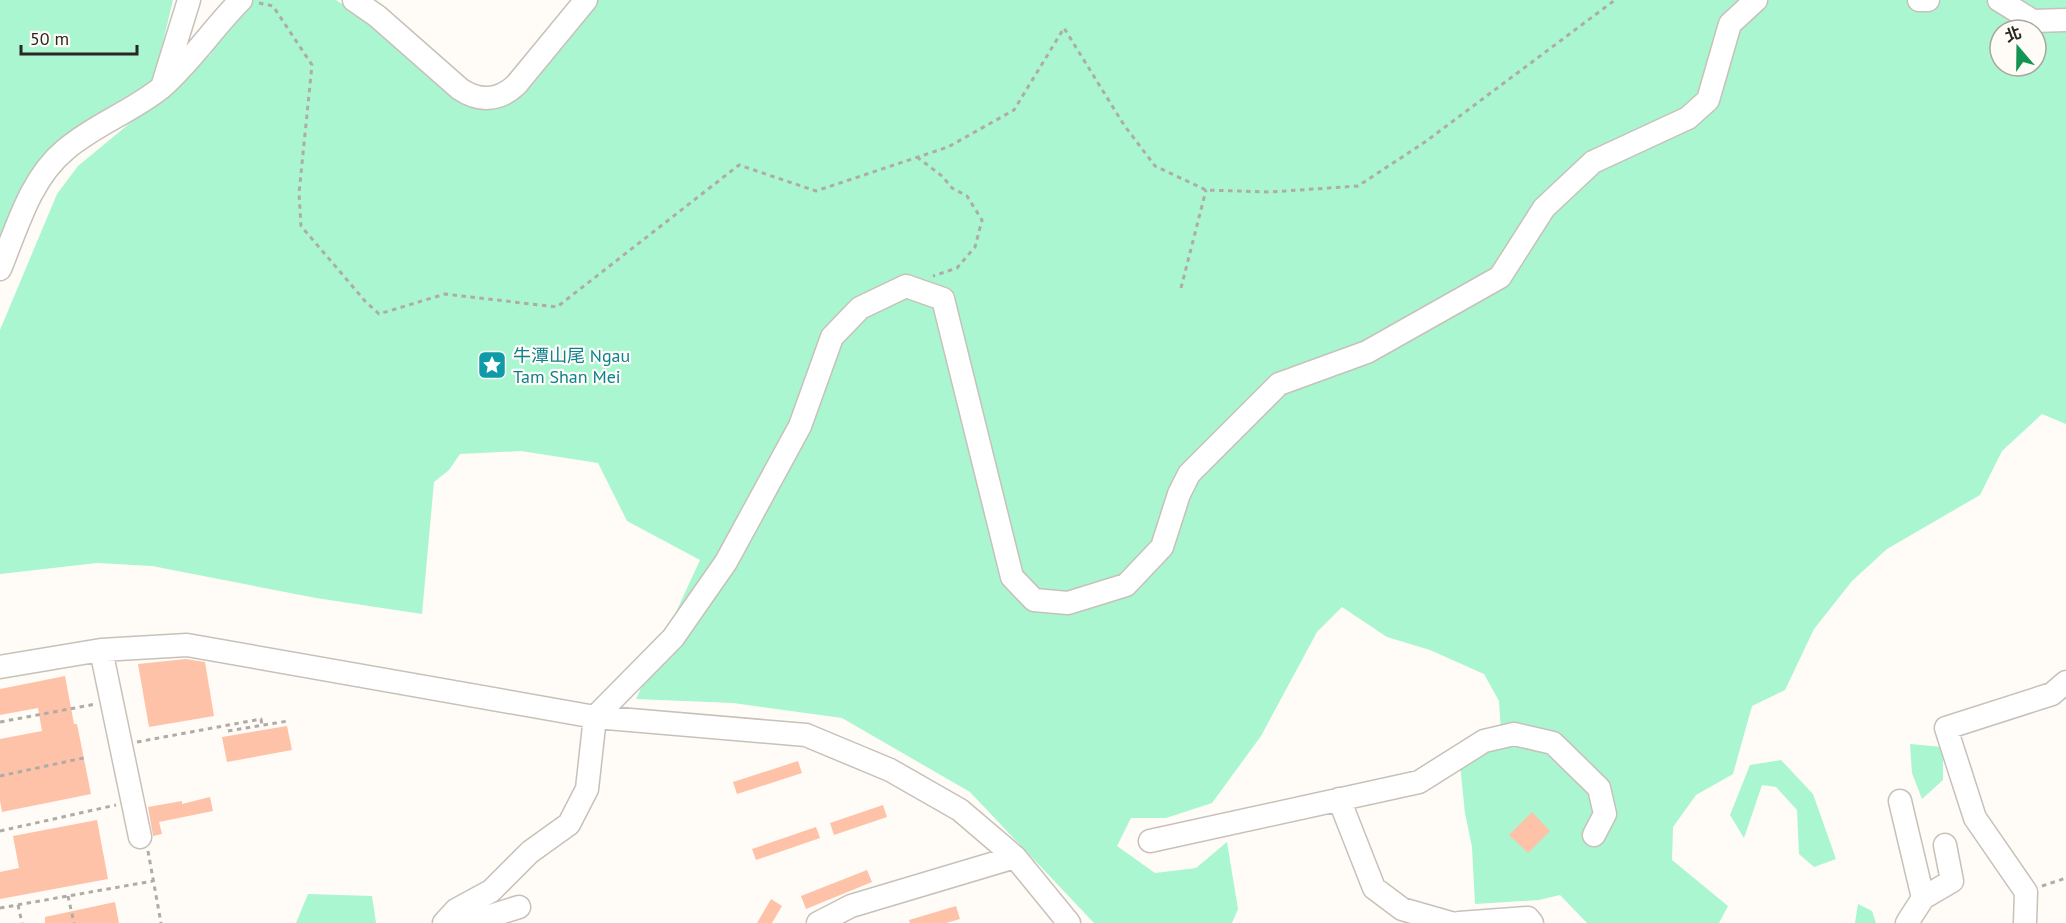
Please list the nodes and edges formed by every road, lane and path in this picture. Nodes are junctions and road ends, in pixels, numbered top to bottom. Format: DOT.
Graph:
graph roads {
  1 [pos="189,0"];
  2 [pos="354,0"];
  3 [pos="586,0"];
  4 [pos="1615,0"];
  5 [pos="1756,0"];
  6 [pos="1919,0"];
  7 [pos="1928,0"];
  8 [pos="1999,0"];
  9 [pos="238,3"];
  10 [pos="2066,21"];
  11 [pos="163,86"];
  12 [pos="917,157"];
  13 [pos="1206,190"];
  14 [pos="0,269"];
  15 [pos="906,286"];
  16 [pos="1181,288"];
  17 [pos="101,650"];
  18 [pos="0,667"];
  19 [pos="2059,688"];
  20 [pos="112,701"];
  21 [pos="595,717"];
  22 [pos="288,721"];
  23 [pos="0,722"];
  24 [pos="246,722"];
  25 [pos="262,726"];
  26 [pos="247,728"];
  27 [pos="228,731"];
  28 [pos="121,745"];
  29 [pos="88,757"];
  30 [pos="0,776"];
  31 [pos="1339,799"];
  32 [pos="133,801"];
  33 [pos="1900,801"];
  34 [pos="0,831"];
  35 [pos="1594,835"];
  36 [pos="140,837"];
  37 [pos="1150,841"];
  38 [pos="1945,844"];
  39 [pos="1015,856"];
  40 [pos="2066,878"];
  41 [pos="153,882"];
  42 [pos="2026,892"];
  43 [pos="68,896"];
  44 [pos="1923,898"];
  45 [pos="18,905"];
  46 [pos="0,908"];
  47 [pos="519,908"];
  48 [pos="22,923"];
  49 [pos="74,923"];
  50 [pos="161,923"];
  51 [pos="444,923"];
  52 [pos="468,923"];
  53 [pos="819,923"];
  54 [pos="1069,923"];
  55 [pos="1451,923"];
  56 [pos="1459,923"];
  57 [pos="1532,923"];
  58 [pos="1907,923"];
  59 [pos="2025,923"];
  1 -- 11 [label="street"];
  2 -- 3 [label="street"];
  4 -- 13 [label="path"];
  5 -- 15 [label="street"];
  6 -- 7 [label="street"];
  8 -- 10 [label="street"];
  9 -- 11 [label="street"];
  9 -- 12 [label="path"];
  11 -- 14 [label="street"];
  12 -- 13 [label="path"];
  12 -- 15 [label="path"];
  13 -- 16 [label="path"];
  15 -- 21 [label="street"];
  17 -- 18 [label="street"];
  17 -- 20 [label="street"];
  17 -- 21 [label="street"];
  19 -- 42 [label="street"];
  20 -- 23 [label="path"];
  20 -- 28 [label="street"];
  21 -- 39 [label="street"];
  21 -- 51 [label="street"];
  22 -- 25 [label="path"];
  24 -- 25 [label="path"];
  24 -- 26 [label="path"];
  24 -- 28 [label="path"];
  25 -- 26 [label="path"];
  26 -- 27 [label="path"];
  28 -- 32 [label="street"];
  29 -- 30 [label="path"];
  31 -- 35 [label="street"];
  31 -- 37 [label="street"];
  31 -- 55 [label="street"];
  32 -- 34 [label="path"];
  32 -- 36 [label="street"];
  33 -- 44 [label="street"];
  36 -- 41 [label="path"];
  38 -- 44 [label="street"];
  39 -- 53 [label="street"];
  39 -- 54 [label="street"];
  40 -- 42 [label="path"];
  41 -- 43 [label="path"];
  41 -- 50 [label="path"];
  42 -- 59 [label="street"];
  43 -- 45 [label="path"];
  43 -- 49 [label="path"];
  44 -- 58 [label="street"];
  45 -- 46 [label="path"];
  45 -- 48 [label="path"];
  47 -- 52 [label="street"];
  56 -- 57 [label="street"];
}
